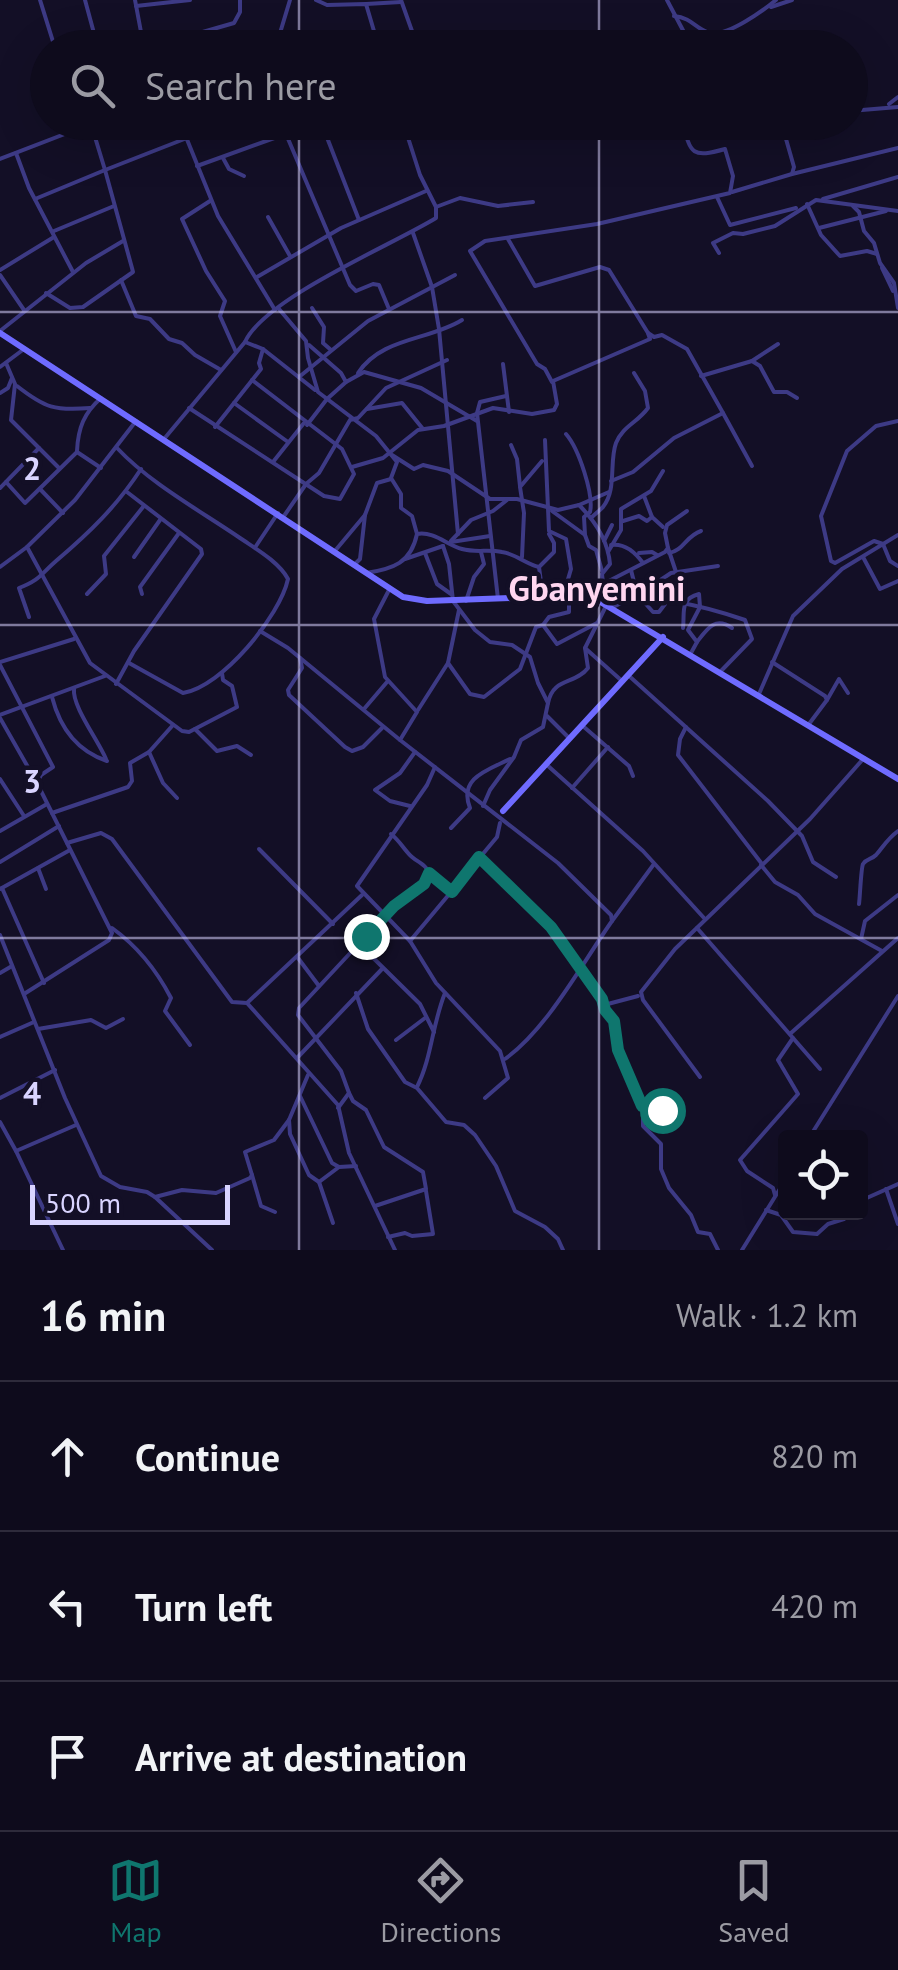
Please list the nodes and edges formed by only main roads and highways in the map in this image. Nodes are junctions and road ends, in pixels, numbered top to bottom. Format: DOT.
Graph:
graph roads {
  1 [pos="0,332"];
  2 [pos="663,637"];
  3 [pos="898,778"];
  4 [pos="503,811"];
  1 -- 2 [label="main road"];
  2 -- 3 [label="main road"];
  2 -- 4 [label="main road"];
}
